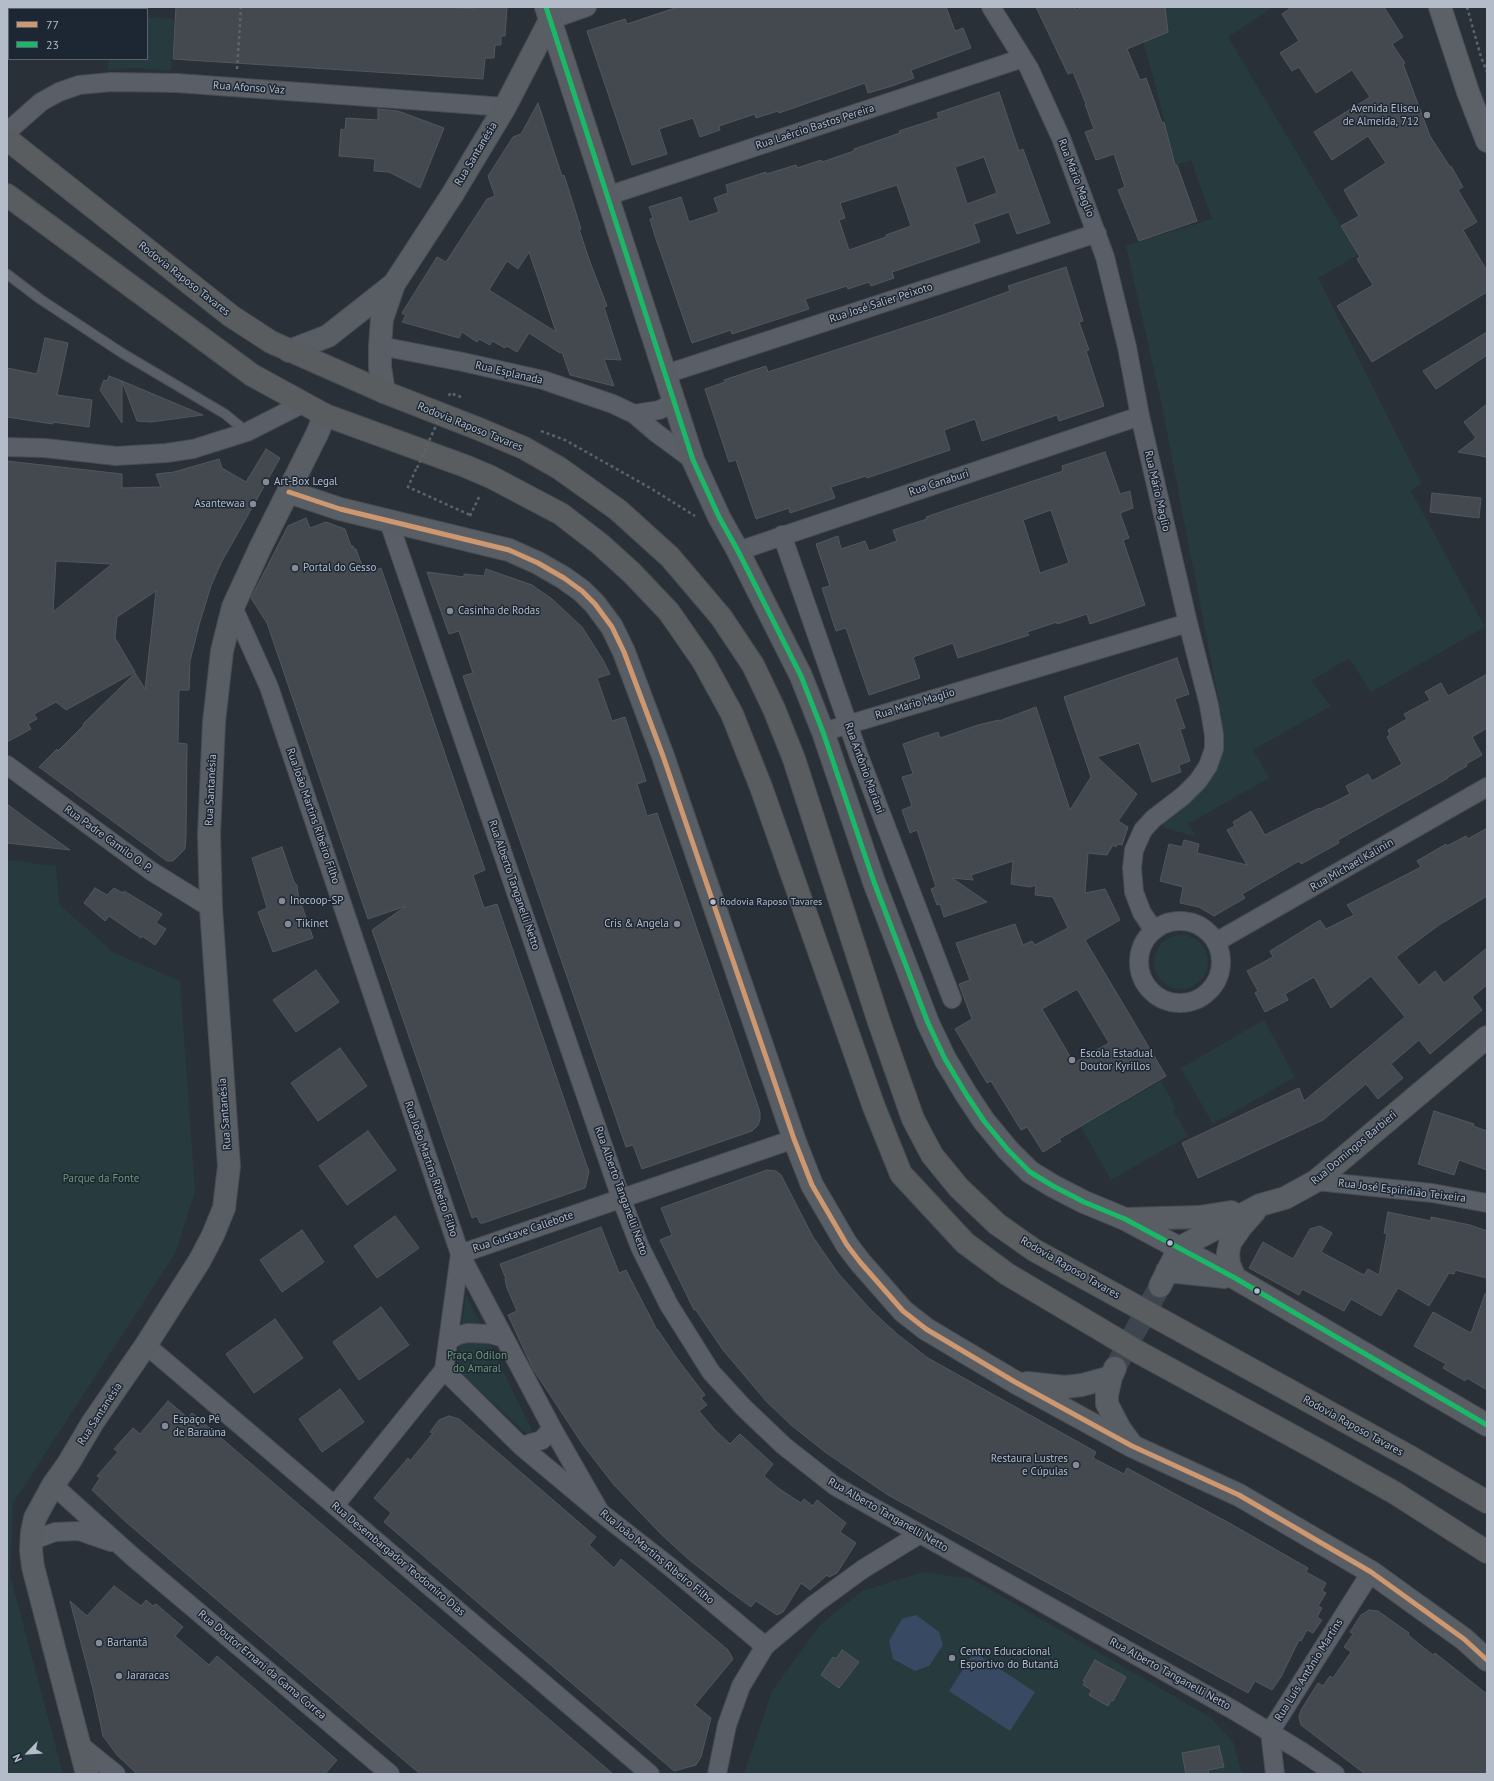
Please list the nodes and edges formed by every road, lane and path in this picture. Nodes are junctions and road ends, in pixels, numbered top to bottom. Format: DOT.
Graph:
graph roads {
  1 [pos="241,7"];
  2 [pos="587,7"];
  3 [pos="991,7"];
  4 [pos="1440,7"];
  5 [pos="1467,7"];
  6 [pos="548,13"];
  7 [pos="1023,58"];
  8 [pos="1487,72"];
  9 [pos="236,87"];
  10 [pos="505,107"];
  11 [pos="7,132"];
  12 [pos="7,139"];
  13 [pos="1487,141"];
  14 [pos="7,195"];
  15 [pos="607,196"];
  16 [pos="1097,233"];
  17 [pos="7,274"];
  18 [pos="394,284"];
  19 [pos="380,346"];
  20 [pos="289,351"];
  21 [pos="666,374"];
  22 [pos="384,392"];
  23 [pos="446,403"];
  24 [pos="674,403"];
  25 [pos="302,404"];
  26 [pos="634,414"];
  27 [pos="325,415"];
  28 [pos="1140,416"];
  29 [pos="536,430"];
  30 [pos="247,432"];
  31 [pos="7,448"];
  32 [pos="693,460"];
  33 [pos="289,492"];
  34 [pos="470,516"];
  35 [pos="719,517"];
  36 [pos="388,522"];
  37 [pos="782,535"];
  38 [pos="738,551"];
  39 [pos="232,607"];
  40 [pos="1188,623"];
  41 [pos="848,725"];
  42 [pos="823,732"];
  43 [pos="7,765"];
  44 [pos="1487,788"];
  45 [pos="211,908"];
  46 [pos="1153,929"];
  47 [pos="1216,942"];
  48 [pos="952,999"];
  49 [pos="1487,1037"];
  50 [pos="794,1139"];
  51 [pos="1316,1181"];
  52 [pos="621,1198"];
  53 [pos="1487,1203"];
  54 [pos="1260,1205"];
  55 [pos="1125,1219"];
  56 [pos="1179,1248"];
  57 [pos="460,1254"];
  58 [pos="1235,1278"];
  59 [pos="1163,1279"];
  60 [pos="504,1338"];
  61 [pos="448,1341"];
  62 [pos="146,1345"];
  63 [pos="444,1370"];
  64 [pos="1016,1382"];
  65 [pos="1487,1425"];
  66 [pos="552,1428"];
  67 [pos="521,1446"];
  68 [pos="1132,1446"];
  69 [pos="53,1486"];
  70 [pos="1487,1502"];
  71 [pos="335,1505"];
  72 [pos="600,1512"];
  73 [pos="920,1534"];
  74 [pos="31,1541"];
  75 [pos="1487,1552"];
  76 [pos="133,1557"];
  77 [pos="1371,1572"];
  78 [pos="765,1646"];
  79 [pos="1487,1660"];
  80 [pos="1270,1732"];
  81 [pos="80,1745"];
  82 [pos="87,1774"];
  83 [pos="116,1774"];
  84 [pos="390,1774"];
  85 [pos="650,1774"];
  86 [pos="717,1774"];
  87 [pos="1275,1774"];
  88 [pos="1335,1774"];
  1 -- 9 [label="path"];
  2 -- 6 [label="street"];
  3 -- 7 [label="street, Rua Mário Maglio"];
  4 -- 13 [label="main road"];
  5 -- 8 [label="path"];
  6 -- 10 [label="main road, Rua Santanésia"];
  6 -- 15 [label="main road"];
  7 -- 15 [label="street, Rua Laércio Bastos Pereira"];
  7 -- 16 [label="street, Rua Mário Maglio"];
  9 -- 10 [label="street, Rua Afonso Vaz"];
  9 -- 11 [label="street, Rua Afonso Vaz"];
  10 -- 18 [label="main road, Rua Santanésia"];
  12 -- 20 [label="highway, Rodovia Raposo Tavares"];
  14 -- 25 [label="highway"];
  15 -- 21 [label="main road"];
  16 -- 21 [label="street, Rua José Salier Peixoto"];
  16 -- 28 [label="street, Rua Mário Maglio"];
  17 -- 30 [label="lane"];
  18 -- 19 [label="main road, Rua Santanésia"];
  18 -- 20 [label="main road, Rua Santanésia"];
  19 -- 22 [label="main road, Rua Santanésia"];
  19 -- 26 [label="street, Rua Esplanada"];
  20 -- 22 [label="highway, Rodovia Raposo Tavares"];
  21 -- 24 [label="main road"];
  22 -- 70 [label="highway, Rodovia Raposo Tavares"];
  23 -- 34 [label="path, bridge"];
  24 -- 26 [label="street"];
  24 -- 32 [label="main road"];
  25 -- 27 [label="highway"];
  25 -- 30 [label="street"];
  26 -- 32 [label="street, Rua Esplanada"];
  27 -- 33 [label="main road, Rua Santanésia"];
  27 -- 75 [label="highway"];
  28 -- 37 [label="street, Rua Canaburi"];
  28 -- 40 [label="street, Rua Mário Maglio"];
  29 -- 35 [label="path"];
  30 -- 31 [label="street"];
  32 -- 35 [label="main road"];
  33 -- 36 [label="main road"];
  33 -- 39 [label="main road, Rua Santanésia"];
  35 -- 38 [label="main road"];
  36 -- 50 [label="main road"];
  36 -- 52 [label="street, Rua Alberto Tanganelli Netto"];
  37 -- 38 [label="street, Rua Canaburi"];
  37 -- 41 [label="street, Rua Antônio Mariani"];
  38 -- 42 [label="main road"];
  39 -- 45 [label="main road, Rua Santanésia"];
  39 -- 57 [label="street, Rua João Martins Ribeiro Filho"];
  40 -- 41 [label="street, Rua Mário Maglio"];
  40 -- 46 [label="street"];
  41 -- 42 [label="street, Rua Mário Maglio"];
  41 -- 48 [label="street, Rua Antônio Mariani"];
  42 -- 55 [label="main road"];
  43 -- 45 [label="street, Rua Padre Camilo O. P."];
  44 -- 47 [label="street, Rua Michael Kalinin"];
  45 -- 62 [label="main road, Rua Santanésia"];
  46 -- 47 [label="street"];
  46 -- 47 [label="street"];
  49 -- 51 [label="main road, Rua Domingos Barbieri"];
  50 -- 52 [label="street, Rua Gustave Callebote"];
  50 -- 64 [label="main road"];
  51 -- 53 [label="street, Rua José Espiridião Teixeira"];
  51 -- 54 [label="main road, Rua Domingos Barbieri"];
  52 -- 57 [label="street, Rua Gustave Callebote"];
  52 -- 73 [label="street, Rua Alberto Tanganelli Netto"];
  54 -- 55 [label="main road"];
  54 -- 56 [label="main road, Rua Domingos Barbieri"];
  54 -- 58 [label="main road"];
  55 -- 56 [label="main road"];
  55 -- 59 [label="main road"];
  56 -- 58 [label="main road"];
  56 -- 59 [label="main road"];
  57 -- 60 [label="street, Rua João Martins Ribeiro Filho"];
  57 -- 61 [label="street, Rua Gustave Callebote"];
  58 -- 59 [label="main road"];
  58 -- 65 [label="main road"];
  60 -- 61 [label="street"];
  60 -- 66 [label="street, Rua João Martins Ribeiro Filho"];
  61 -- 63 [label="street, Rua Gustave Callebote"];
  62 -- 69 [label="main road, Rua Santanésia"];
  62 -- 71 [label="street, Rua Desembargador Teodomiro Dias"];
  63 -- 67 [label="street"];
  63 -- 71 [label="street"];
  64 -- 68 [label="main road"];
  64 -- 68 [label="main road"];
  66 -- 67 [label="street"];
  66 -- 72 [label="street, Rua João Martins Ribeiro Filho"];
  67 -- 72 [label="street"];
  68 -- 77 [label="main road"];
  69 -- 74 [label="main road, Rua Santanésia"];
  69 -- 76 [label="street, Rua Doutor Ernani da Gama Correa"];
  71 -- 85 [label="street, Rua Desembargador Teodomiro Dias"];
  72 -- 78 [label="street, Rua João Martins Ribeiro Filho"];
  73 -- 78 [label="street"];
  73 -- 80 [label="street, Rua Alberto Tanganelli Netto"];
  74 -- 76 [label="street, Rua Doutor Ernani da Gama Correa"];
  74 -- 81 [label="main road, Rua Santanésia"];
  76 -- 84 [label="street, Rua Doutor Ernani da Gama Correa"];
  77 -- 79 [label="main road"];
  77 -- 80 [label="street, Rua Luís Antônio Martins"];
  78 -- 86 [label="street"];
  80 -- 87 [label="street, Rua Luís Antônio Martins"];
  80 -- 88 [label="street, Rua Alberto Tanganelli Netto"];
  81 -- 82 [label="main road, Rua Santanésia"];
  81 -- 83 [label="street"];
}
